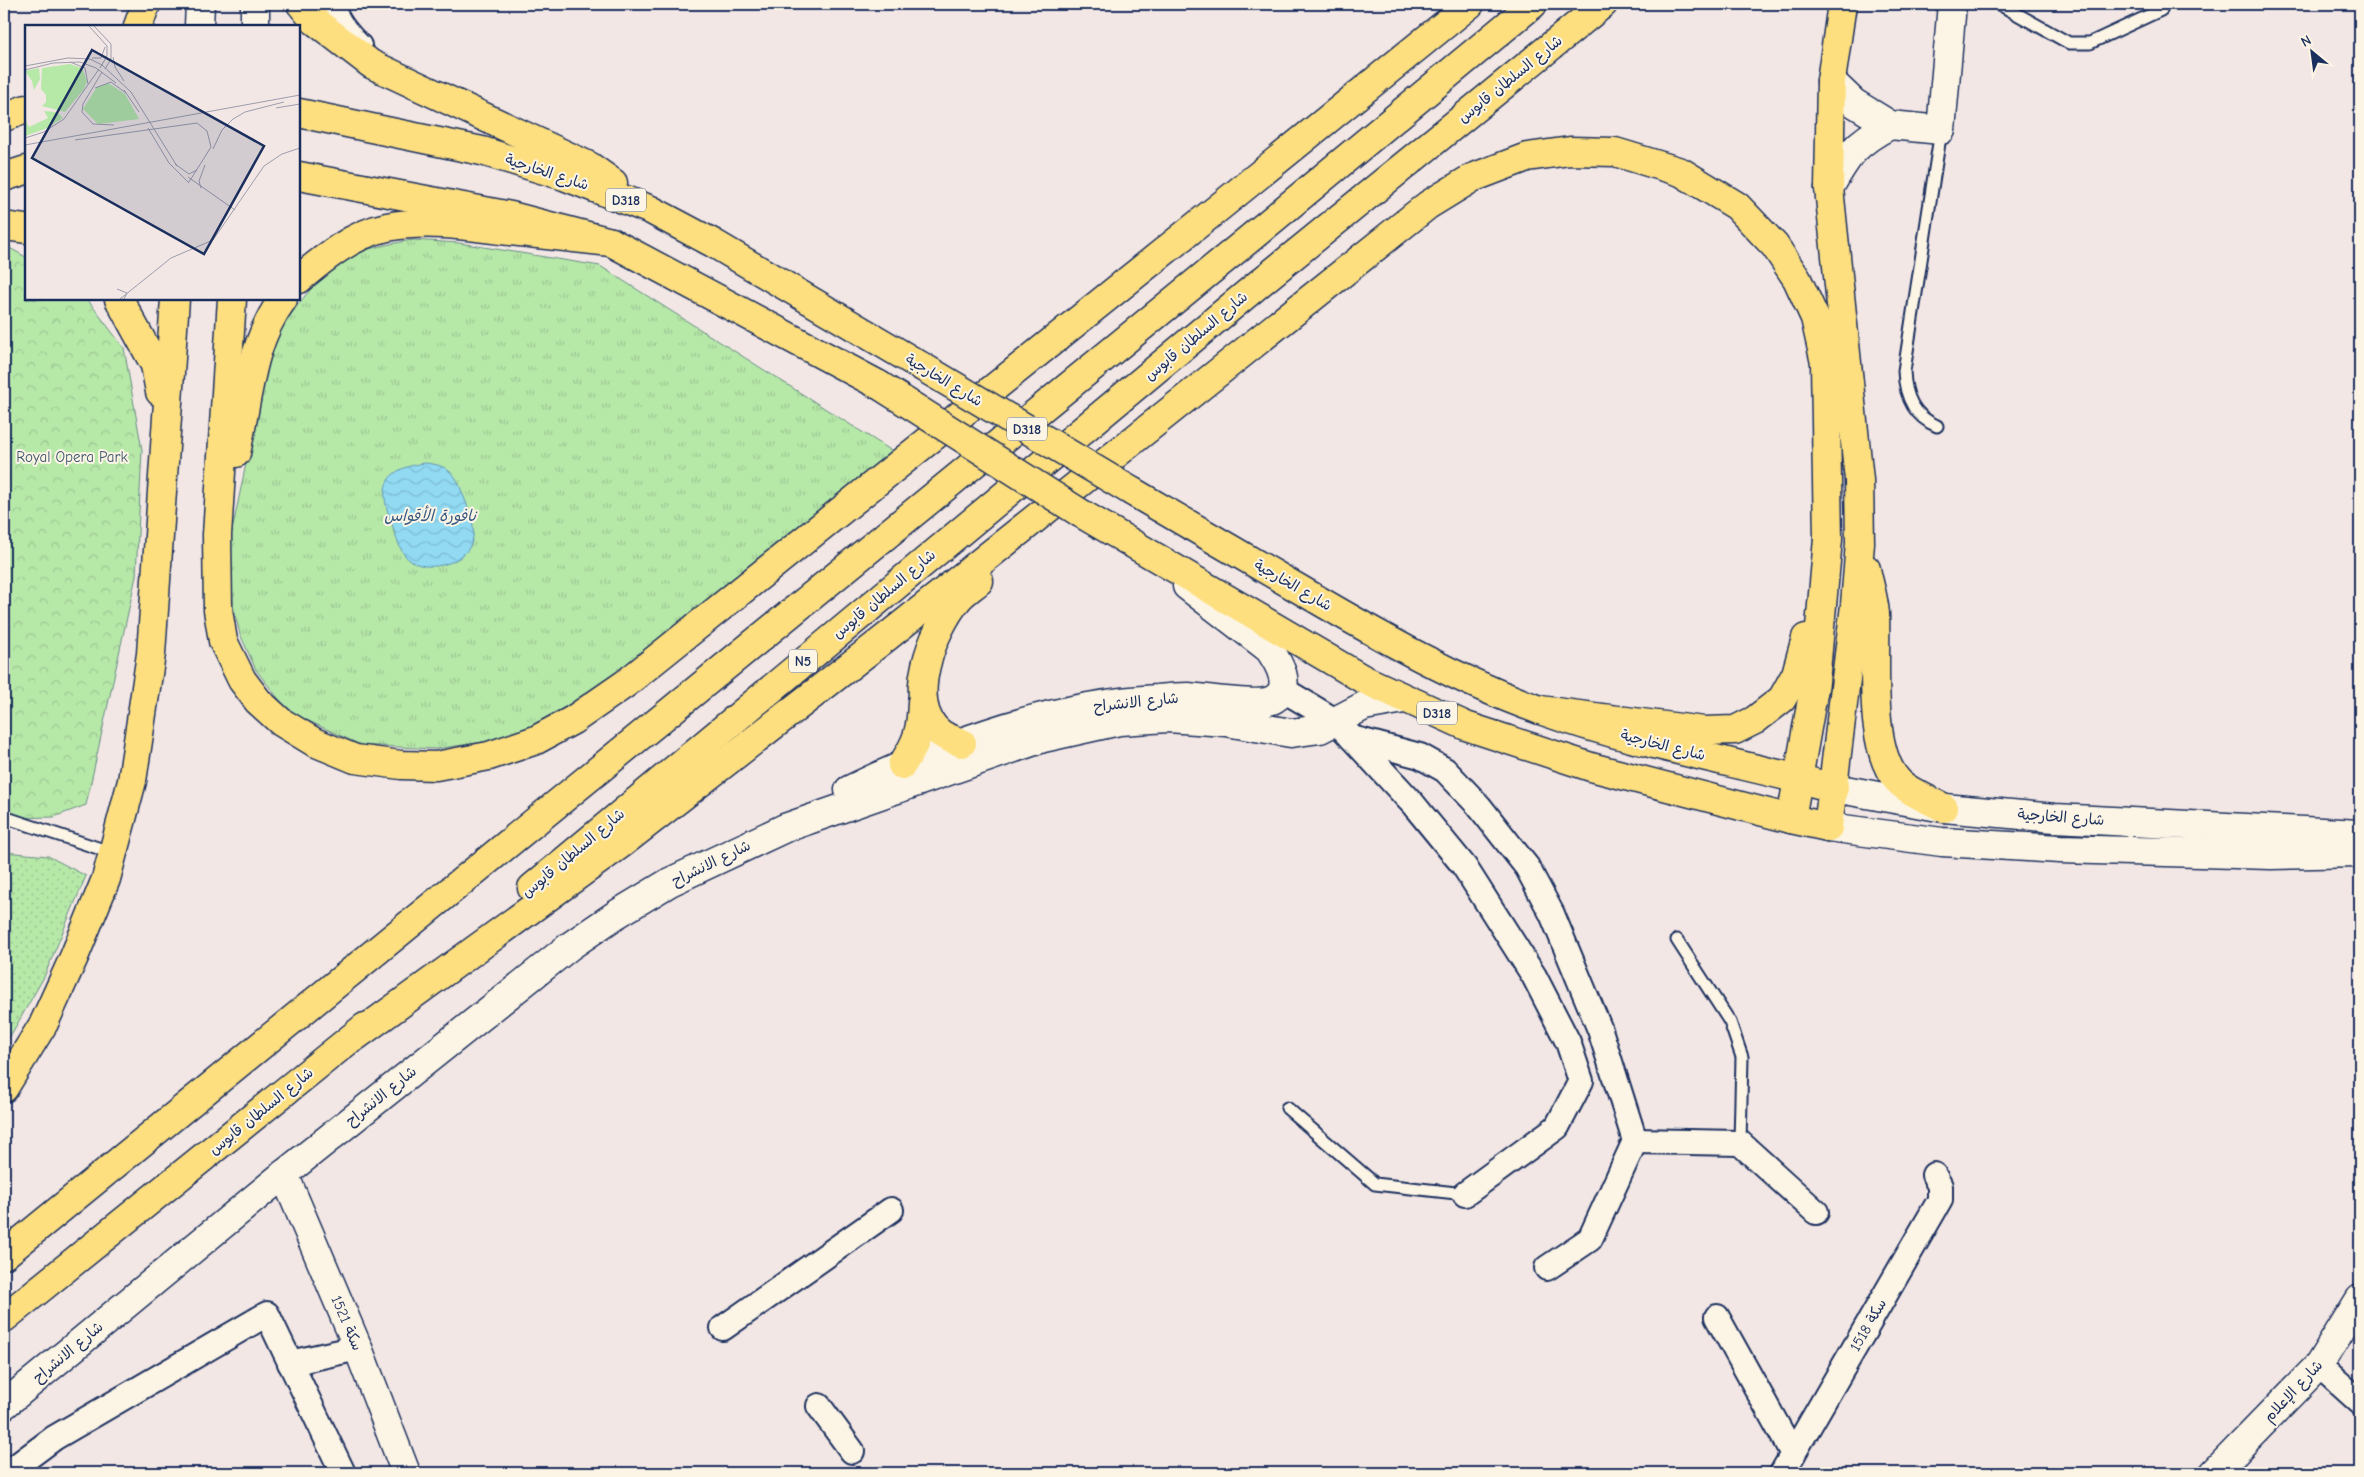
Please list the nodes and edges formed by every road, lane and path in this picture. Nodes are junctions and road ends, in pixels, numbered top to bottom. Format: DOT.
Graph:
graph roads {
  1 [pos="146,4"];
  2 [pos="200,4"];
  3 [pos="255,4"];
  4 [pos="301,4"];
  5 [pos="331,4"];
  6 [pos="1470,4"];
  7 [pos="1533,4"];
  8 [pos="1603,4"];
  9 [pos="1842,4"];
  10 [pos="1952,4"];
  11 [pos="1999,4"];
  12 [pos="2161,10"];
  13 [pos="138,25"];
  14 [pos="199,25"];
  15 [pos="255,25"];
  16 [pos="401,79"];
  17 [pos="1831,81"];
  18 [pos="25,92"];
  19 [pos="4,100"];
  20 [pos="25,109"];
  21 [pos="300,113"];
  22 [pos="4,118"];
  23 [pos="1890,125"];
  24 [pos="1941,130"];
  25 [pos="25,170"];
  26 [pos="300,176"];
  27 [pos="4,177"];
  28 [pos="1829,188"];
  29 [pos="651,210"];
  30 [pos="4,226"];
  31 [pos="25,229"];
  32 [pos="611,242"];
  33 [pos="300,278"];
  34 [pos="120,300"];
  35 [pos="174,300"];
  36 [pos="232,300"];
  37 [pos="282,300"];
  38 [pos="1937,426"];
  39 [pos="1104,463"];
  40 [pos="161,493"];
  41 [pos="217,535"];
  42 [pos="1828,539"];
  43 [pos="1127,540"];
  44 [pos="1860,543"];
  45 [pos="1282,688"];
  46 [pos="1404,698"];
  47 [pos="922,702"];
  48 [pos="1540,710"];
  49 [pos="1344,730"];
  50 [pos="962,743"];
  51 [pos="902,764"];
  52 [pos="1798,778"];
  53 [pos="1834,788"];
  54 [pos="844,808"];
  55 [pos="1944,808"];
  56 [pos="4,817"];
  57 [pos="1791,820"];
  58 [pos="1828,826"];
  59 [pos="786,828"];
  60 [pos="2355,845"];
  61 [pos="113,853"];
  62 [pos="1677,940"];
  63 [pos="352,1039"];
  64 [pos="4,1088"];
  65 [pos="1287,1108"];
  66 [pos="1635,1141"];
  67 [pos="1740,1144"];
  68 [pos="284,1174"];
  69 [pos="1934,1175"];
  70 [pos="1465,1194"];
  71 [pos="891,1210"];
  72 [pos="1816,1212"];
  73 [pos="4,1256"];
  74 [pos="1547,1268"];
  75 [pos="2360,1300"];
  76 [pos="1717,1317"];
  77 [pos="4,1318"];
  78 [pos="723,1328"];
  79 [pos="358,1348"];
  80 [pos="290,1363"];
  81 [pos="2319,1365"];
  82 [pos="2360,1402"];
  83 [pos="4,1405"];
  84 [pos="819,1406"];
  85 [pos="852,1451"];
  86 [pos="1788,1464"];
  87 [pos="7,1473"];
  88 [pos="342,1473"];
  89 [pos="406,1473"];
  90 [pos="2214,1473"];
  1 -- 13 [label="main road"];
  2 -- 14 [label="street"];
  3 -- 15 [label="street"];
  4 -- 16 [label="main road"];
  5 -- 16 [label="street"];
  6 -- 41 [label="main road"];
  7 -- 73 [label="main road"];
  8 -- 63 [label="main road, شارع السلطان قابوس / N5"];
  9 -- 17 [label="main road"];
  10 -- 24 [label="street"];
  11 -- 12 [label="lane"];
  16 -- 29 [label="main road"];
  17 -- 23 [label="street"];
  17 -- 28 [label="main road"];
  18 -- 19 [label="main road"];
  20 -- 22 [label="main road"];
  21 -- 29 [label="main road, شارع الخارجية / D318"];
  23 -- 24 [label="street"];
  23 -- 28 [label="street"];
  24 -- 38 [label="lane"];
  25 -- 27 [label="main road"];
  26 -- 32 [label="main road, شارع الخارجية / D318"];
  28 -- 44 [label="main road"];
  29 -- 48 [label="main road, شارع الخارجية / D318, bridge"];
  30 -- 31 [label="main road"];
  32 -- 33 [label="main road"];
  32 -- 43 [label="main road, شارع الخارجية / D318, bridge"];
  34 -- 40 [label="main road"];
  35 -- 40 [label="main road"];
  36 -- 41 [label="main road"];
  37 -- 41 [label="main road"];
  39 -- 42 [label="main road"];
  39 -- 47 [label="main road"];
  39 -- 63 [label="main road"];
  40 -- 61 [label="main road"];
  42 -- 48 [label="main road"];
  42 -- 52 [label="main road"];
  43 -- 45 [label="street"];
  43 -- 46 [label="main road, شارع الخارجية / D318"];
  44 -- 53 [label="main road"];
  44 -- 55 [label="main road"];
  45 -- 49 [label="street"];
  45 -- 50 [label="street, شارع الانشراح"];
  46 -- 49 [label="street, شارع الانشراح"];
  46 -- 57 [label="main road, شارع الخارجية / D318"];
  47 -- 50 [label="main road"];
  47 -- 51 [label="main road"];
  48 -- 52 [label="main road, شارع الخارجية / D318"];
  49 -- 54 [label="street, شارع الانشراح"];
  49 -- 66 [label="street"];
  49 -- 70 [label="street"];
  50 -- 51 [label="street, شارع الانشراح"];
  51 -- 54 [label="street"];
  51 -- 59 [label="street, شارع الانشراح"];
  52 -- 53 [label="main road, شارع الخارجية / D318"];
  52 -- 57 [label="main road"];
  53 -- 55 [label="street, شارع الخارجية / D318"];
  53 -- 58 [label="main road"];
  54 -- 59 [label="street, شارع الانشراح"];
  55 -- 60 [label="street, شارع الخارجية / D318"];
  56 -- 61 [label="lane"];
  57 -- 58 [label="main road, شارع الخارجية / D318"];
  58 -- 60 [label="street, شارع الخارجية / D318"];
  59 -- 68 [label="street, شارع الانشراح"];
  61 -- 64 [label="main road"];
  62 -- 67 [label="lane"];
  63 -- 77 [label="main road, شارع السلطان قابوس / N5"];
  65 -- 70 [label="lane"];
  66 -- 67 [label="street"];
  66 -- 74 [label="street"];
  67 -- 72 [label="street"];
  68 -- 79 [label="street, سكة 1521"];
  68 -- 83 [label="street, شارع الانشراح"];
  69 -- 86 [label="street, سكة 1518"];
  71 -- 78 [label="street"];
  75 -- 81 [label="street, شارع الإعلام"];
  76 -- 86 [label="street"];
  79 -- 80 [label="street"];
  79 -- 89 [label="street, سكة 1521"];
  80 -- 87 [label="street"];
  80 -- 88 [label="street"];
  81 -- 82 [label="street"];
  81 -- 90 [label="street, شارع الإعلام"];
  84 -- 85 [label="street"];
}
